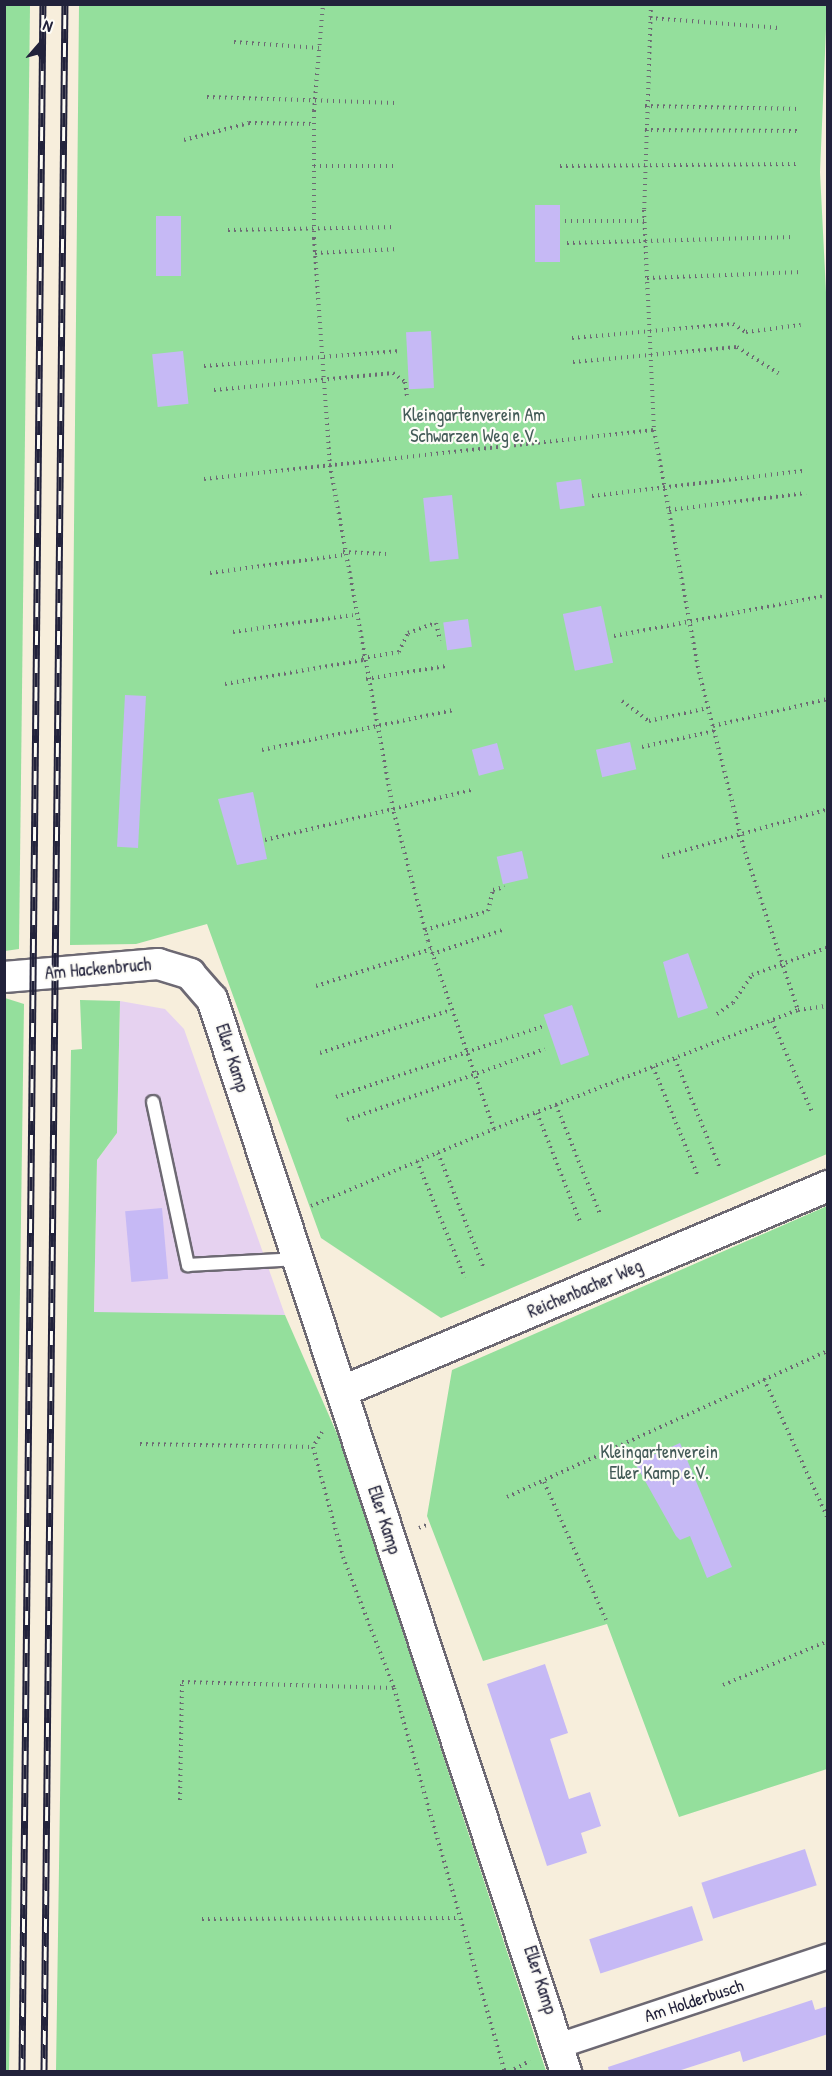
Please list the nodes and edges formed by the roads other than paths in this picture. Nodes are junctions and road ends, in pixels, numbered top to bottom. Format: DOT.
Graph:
graph roads {
  1 [pos="190,974"];
  2 [pos="4,977"];
  3 [pos="153,1102"];
  4 [pos="828,1186"];
  5 [pos="299,1259"];
  6 [pos="343,1391"];
  7 [pos="828,1956"];
  8 [pos="564,2058"];
  1 -- 2 [label="street, Am Hackenbruch"];
  1 -- 5 [label="street, Eller Kamp"];
  3 -- 5 [label="lane"];
  4 -- 6 [label="street, Reichenbacher Weg"];
  5 -- 6 [label="street, Eller Kamp"];
  6 -- 8 [label="street, Eller Kamp"];
  7 -- 8 [label="street, Am Holderbusch"];
}
